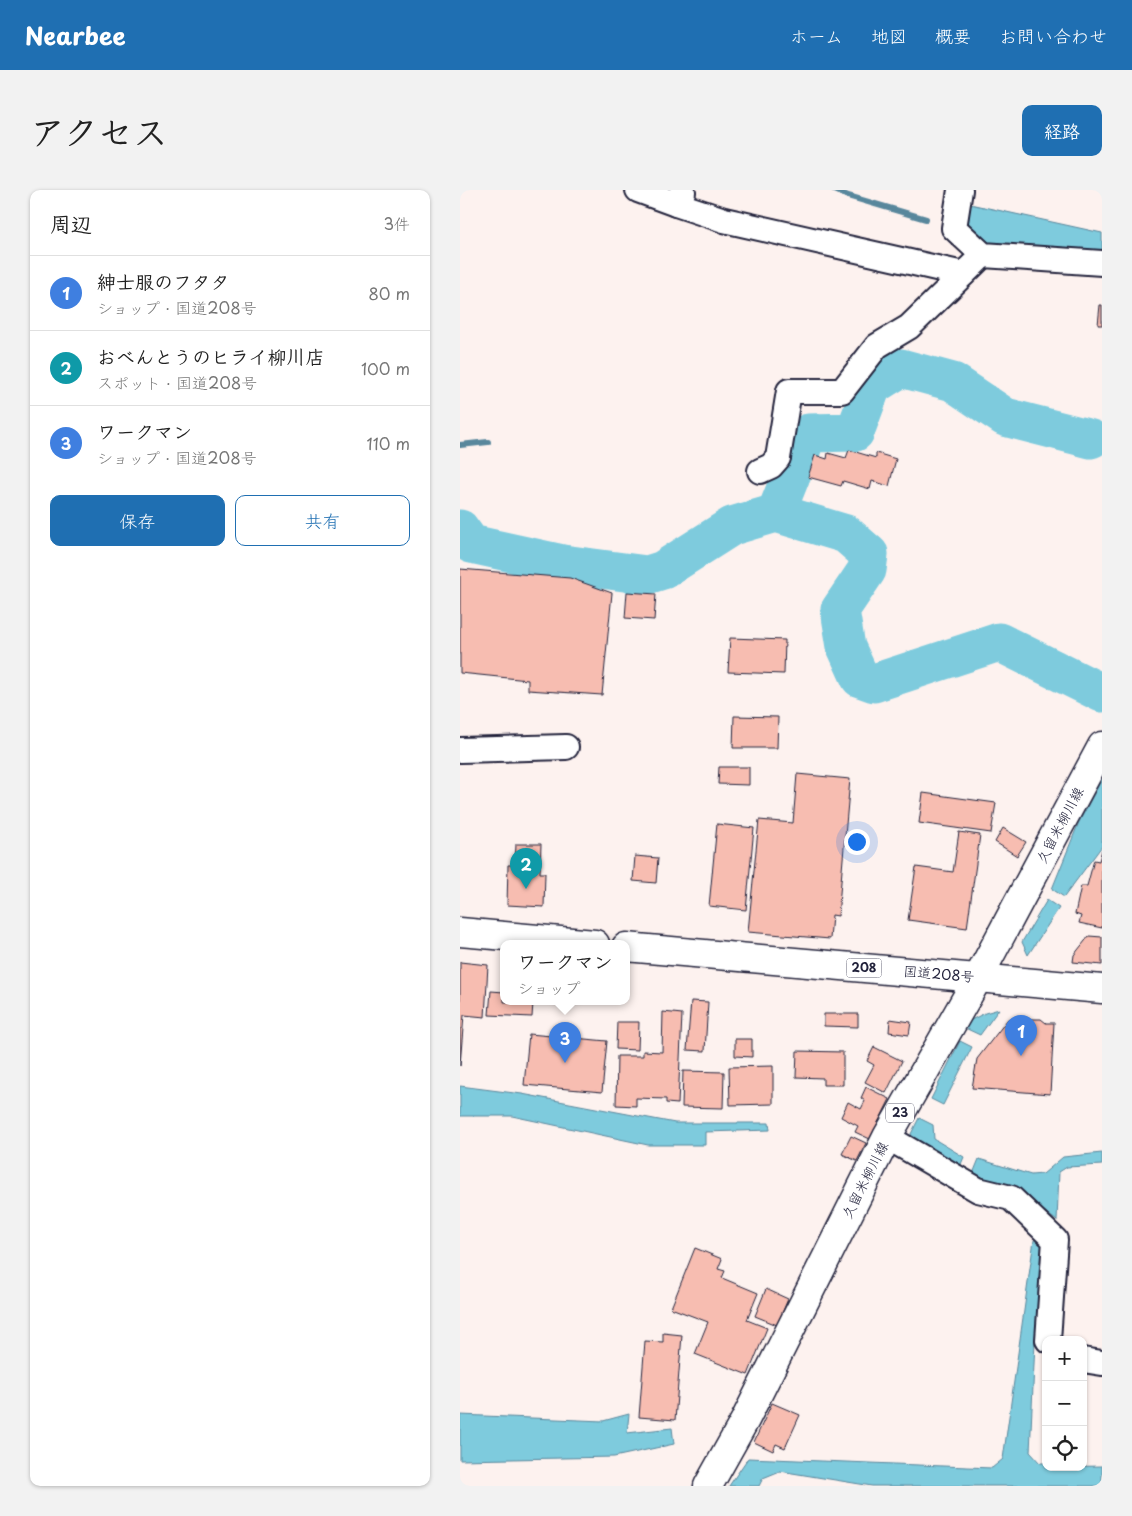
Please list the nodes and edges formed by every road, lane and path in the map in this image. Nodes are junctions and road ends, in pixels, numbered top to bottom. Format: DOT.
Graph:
graph roads {
  1 [pos="638,190"];
  2 [pos="960,190"];
  3 [pos="680,197"];
  4 [pos="983,255"];
  5 [pos="1102,263"];
  6 [pos="963,274"];
  7 [pos="760,471"];
  8 [pos="1102,746"];
  9 [pos="566,747"];
  10 [pos="460,750"];
  11 [pos="460,932"];
  12 [pos="550,940"];
  13 [pos="630,947"];
  14 [pos="978,978"];
  15 [pos="1102,989"];
  16 [pos="887,1137"];
  17 [pos="1048,1336"];
  18 [pos="1087,1361"];
  19 [pos="1102,1363"];
  20 [pos="708,1486"];
  1 -- 3 [label="street"];
  2 -- 4 [label="street"];
  3 -- 6 [label="street"];
  4 -- 5 [label="street"];
  4 -- 6 [label="street"];
  6 -- 7 [label="street"];
  8 -- 14 [label="main road, 久留米柳川線 / 23"];
  9 -- 10 [label="street"];
  11 -- 12 [label="main road"];
  13 -- 14 [label="main road, 国道208号 / 208"];
  14 -- 15 [label="main road, 国道208号 / 208"];
  14 -- 16 [label="main road, 久留米柳川線 / 23"];
  16 -- 17 [label="street"];
  16 -- 20 [label="main road, 久留米柳川線 / 23"];
  18 -- 19 [label="street"];
}
